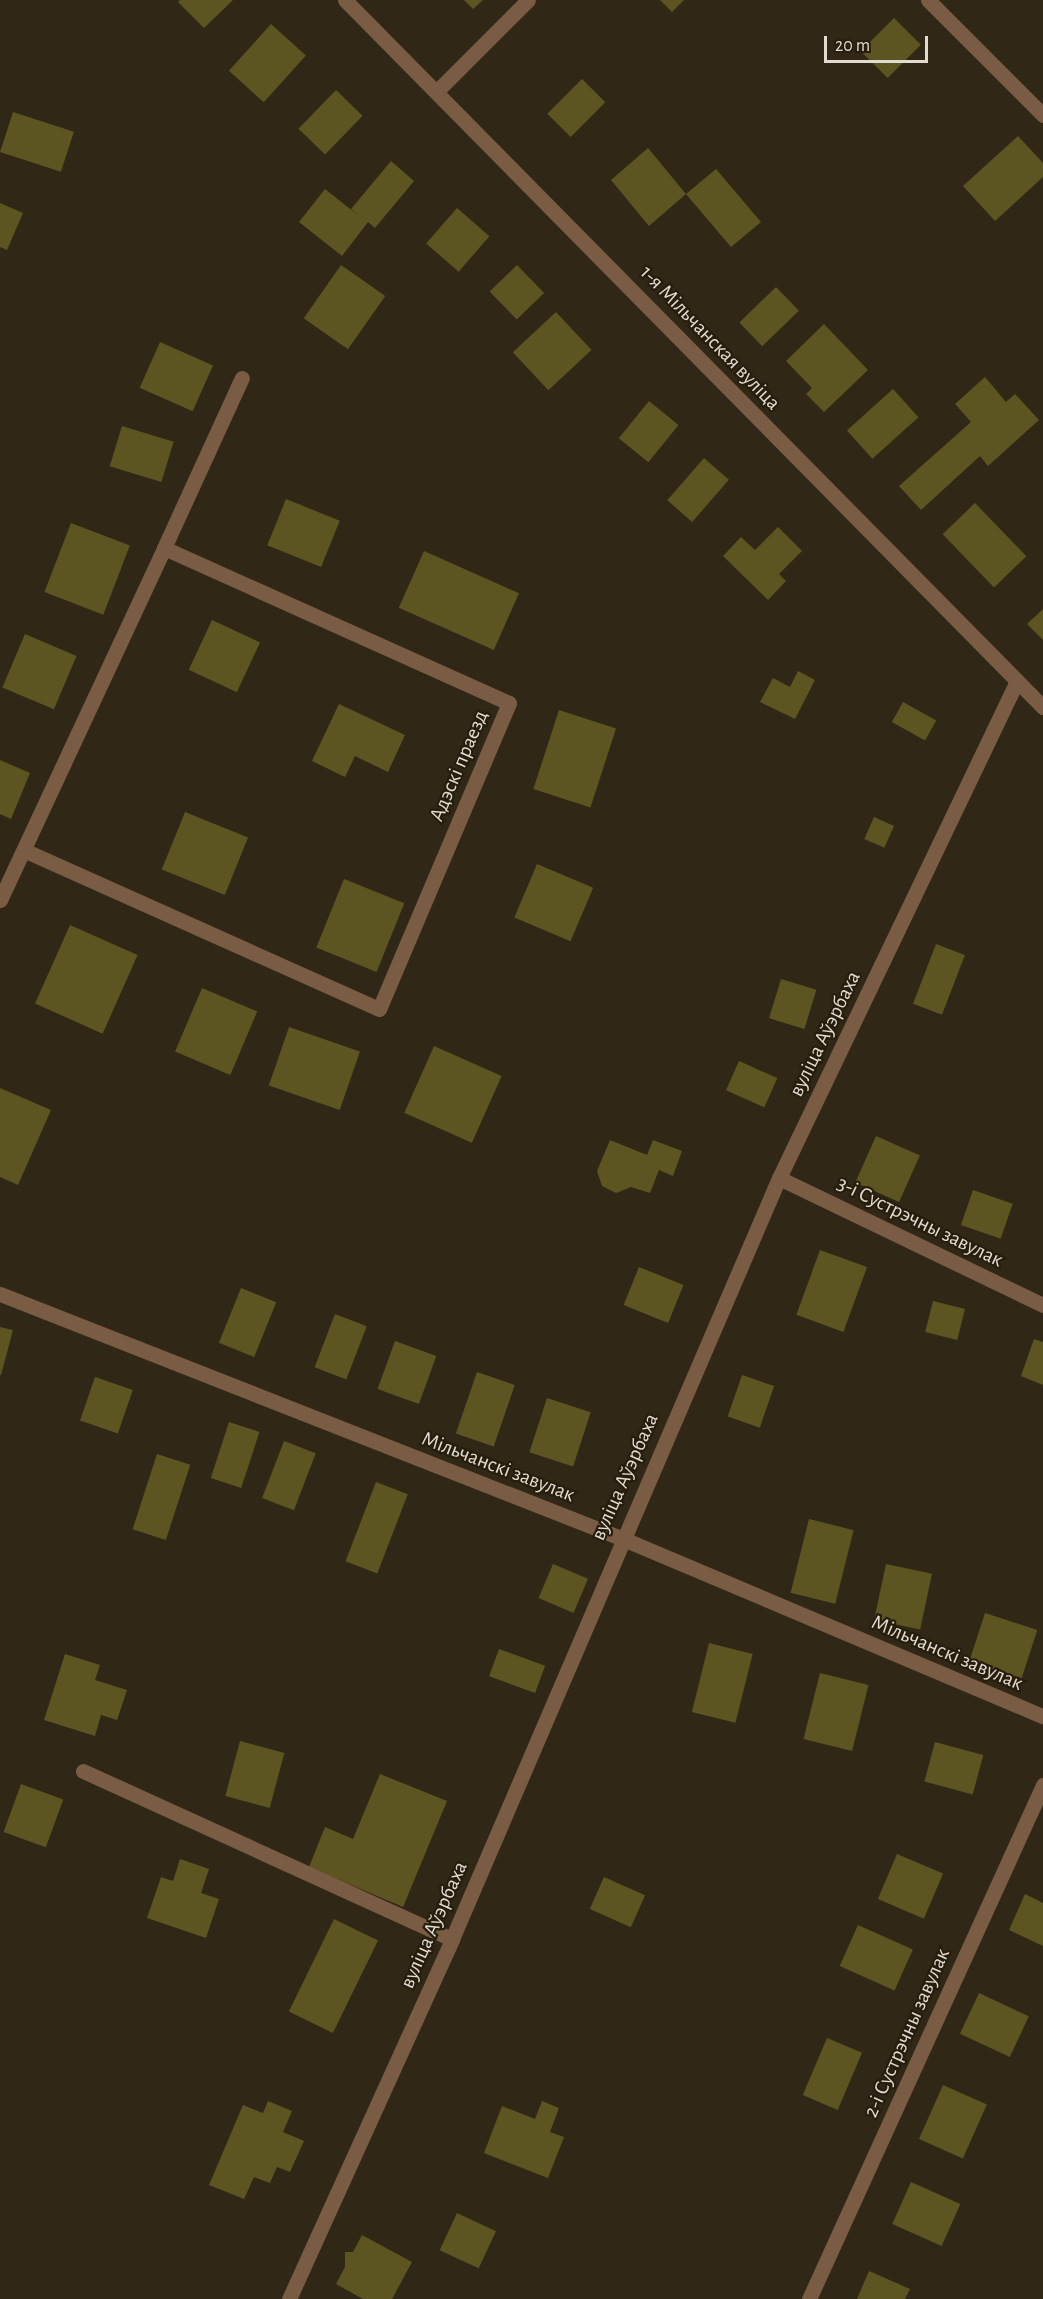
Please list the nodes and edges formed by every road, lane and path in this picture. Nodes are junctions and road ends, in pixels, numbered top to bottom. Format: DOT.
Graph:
graph roads {
  1 [pos="345,0"];
  2 [pos="528,0"];
  3 [pos="928,0"];
  4 [pos="438,90"];
  5 [pos="1043,115"];
  6 [pos="242,378"];
  7 [pos="164,548"];
  8 [pos="1017,681"];
  9 [pos="1043,707"];
  10 [pos="24,850"];
  11 [pos="0,900"];
  12 [pos="779,1178"];
  13 [pos="0,1294"];
  14 [pos="1043,1305"];
  15 [pos="621,1538"];
  16 [pos="1043,1716"];
  17 [pos="83,1771"];
  18 [pos="1043,1785"];
  19 [pos="452,1939"];
  20 [pos="289,2299"];
  21 [pos="809,2299"];
  1 -- 4 [label="street, 1-я Мільчанская вуліца"];
  2 -- 4 [label="street"];
  3 -- 5 [label="street"];
  4 -- 8 [label="street, 1-я Мільчанская вуліца"];
  6 -- 7 [label="street"];
  7 -- 10 [label="street"];
  7 -- 10 [label="street, Адэскі праезд"];
  8 -- 9 [label="street, 1-я Мільчанская вуліца"];
  8 -- 12 [label="street, вуліца Аўэрбаха"];
  10 -- 11 [label="street"];
  12 -- 14 [label="street, 3-і Сустрэчны завулак"];
  12 -- 15 [label="street, вуліца Аўэрбаха"];
  13 -- 15 [label="street, Мільчанскі завулак"];
  15 -- 16 [label="street, Мільчанскі завулак"];
  15 -- 19 [label="street, вуліца Аўэрбаха"];
  17 -- 19 [label="street"];
  18 -- 21 [label="street, 2-і Сустрэчны завулак"];
  19 -- 20 [label="street, вуліца Аўэрбаха"];
}
